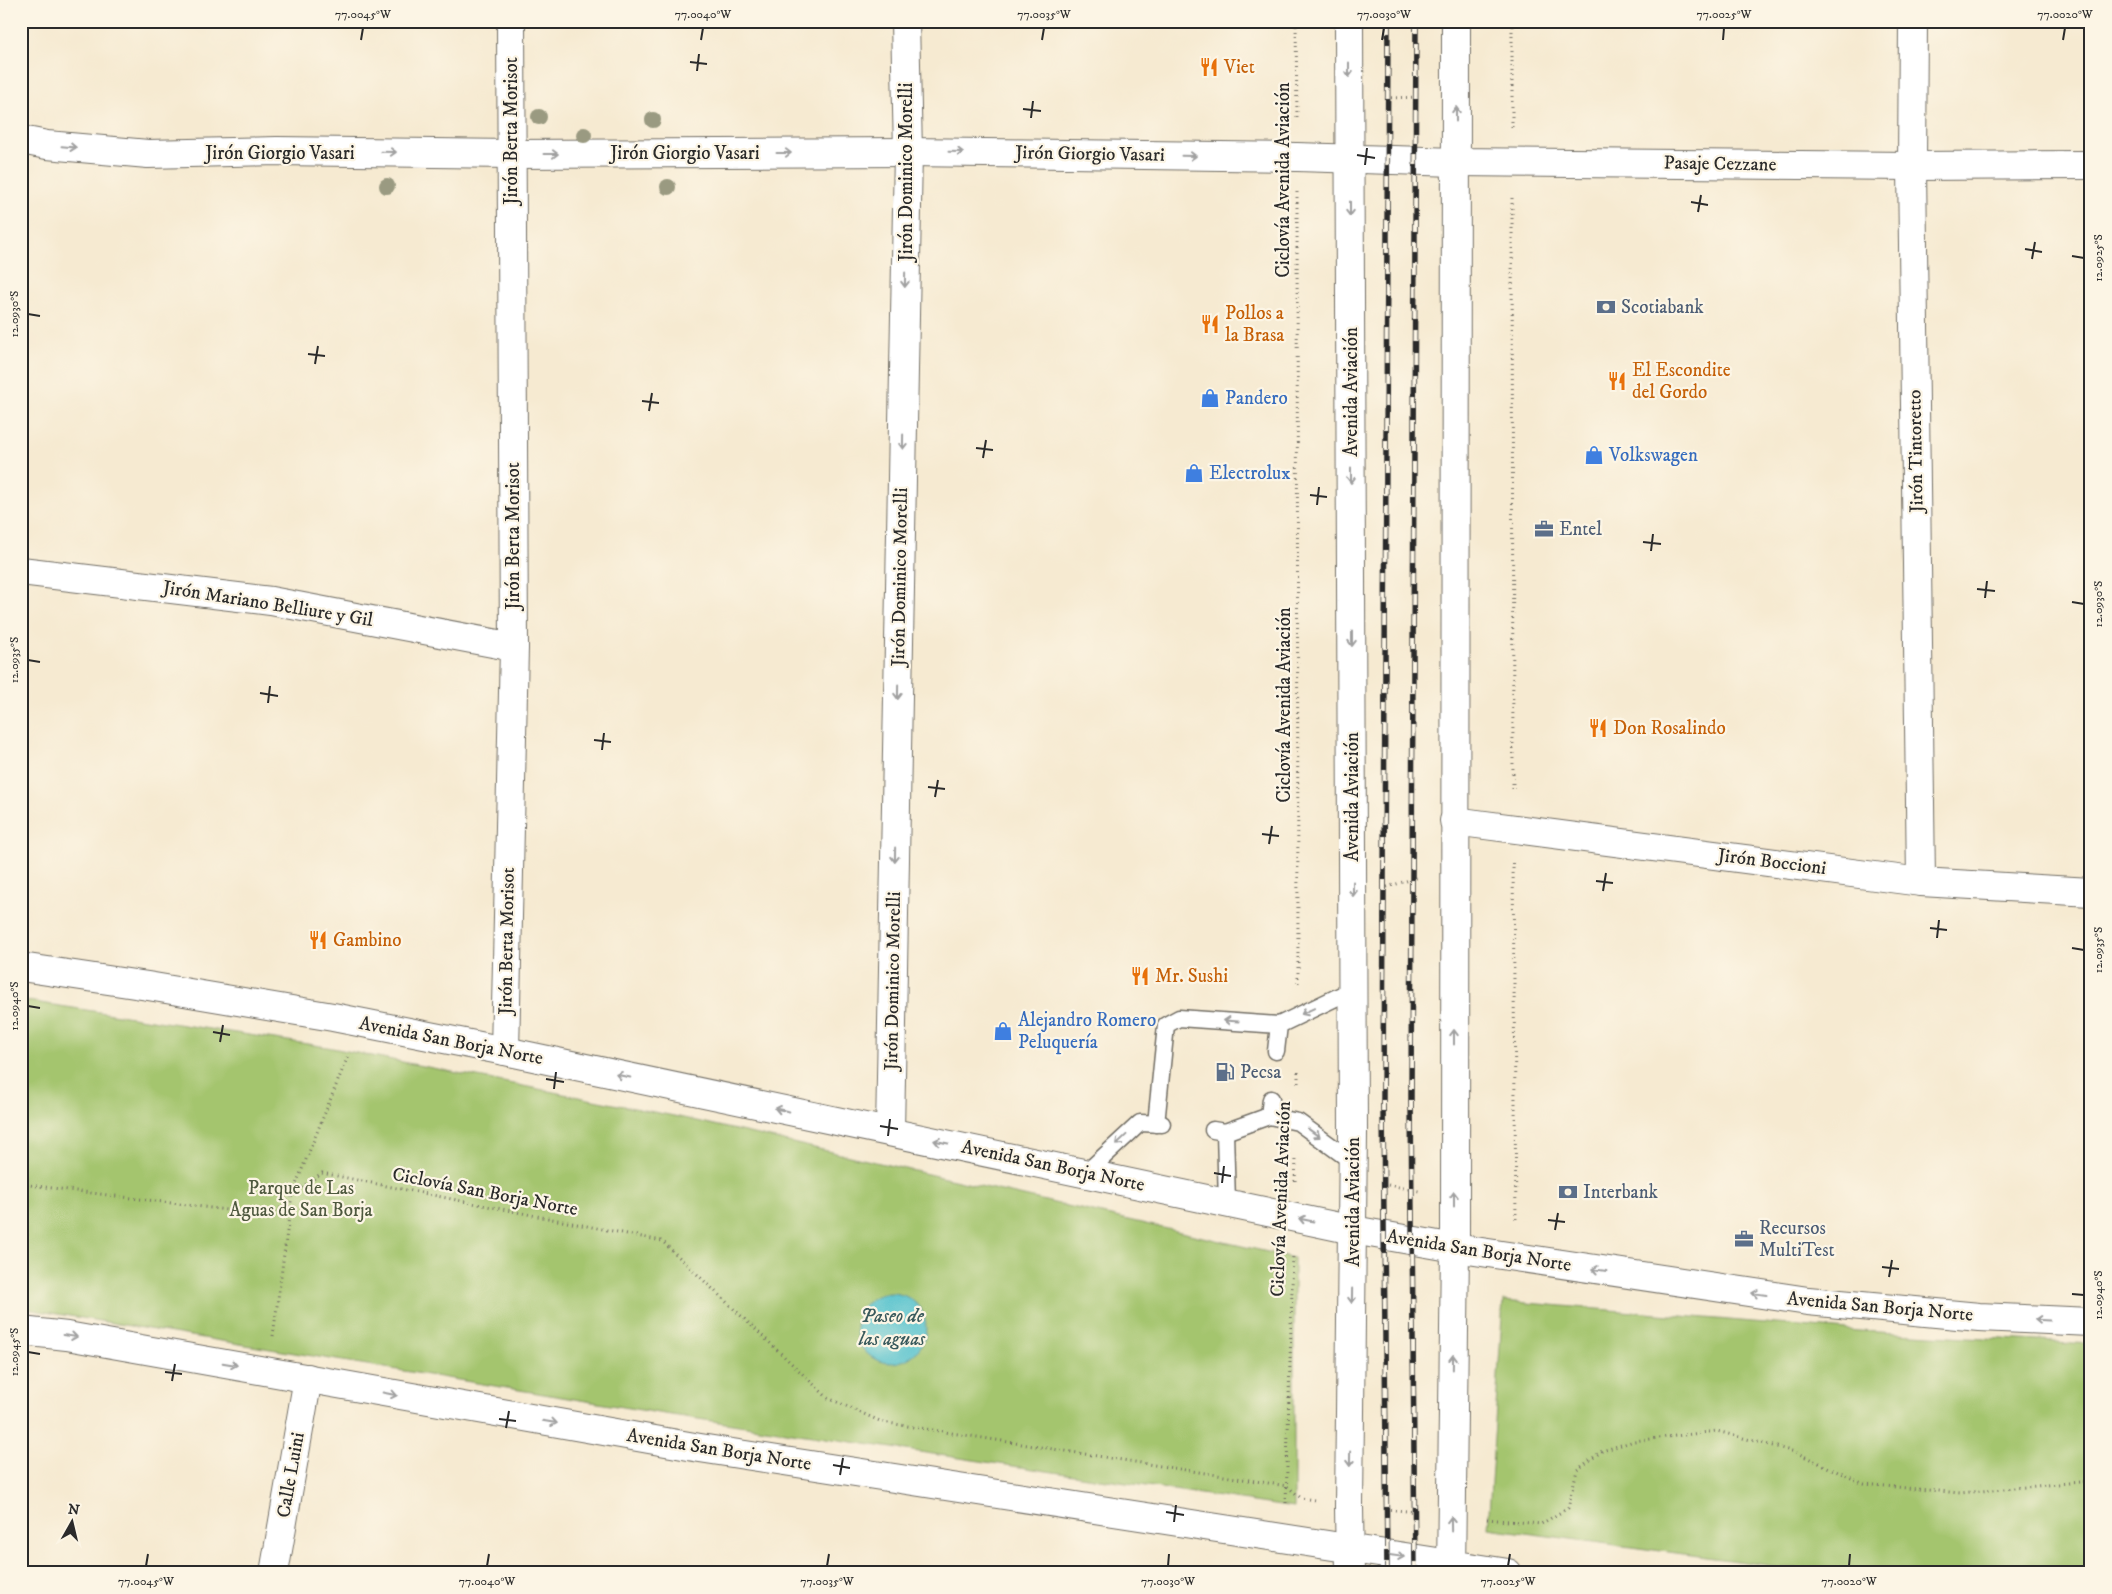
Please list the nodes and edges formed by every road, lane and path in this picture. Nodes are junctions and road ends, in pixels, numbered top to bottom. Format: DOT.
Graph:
graph roads {
  1 [pos="511,21"];
  2 [pos="905,21"];
  3 [pos="1296,21"];
  4 [pos="1349,21"];
  5 [pos="1456,21"];
  6 [pos="1512,21"];
  7 [pos="1913,21"];
  8 [pos="1423,97"];
  9 [pos="1380,98"];
  10 [pos="21,140"];
  11 [pos="908,152"];
  12 [pos="511,154"];
  13 [pos="1297,157"];
  14 [pos="1349,160"];
  15 [pos="1456,162"];
  16 [pos="1512,162"];
  17 [pos="2091,165"];
  18 [pos="1912,166"];
  19 [pos="21,571"];
  20 [pos="514,647"];
  21 [pos="1454,822"];
  22 [pos="1513,829"];
  23 [pos="1421,876"];
  24 [pos="1921,882"];
  25 [pos="1381,889"];
  26 [pos="2091,892"];
  27 [pos="21,967"];
  28 [pos="1352,990"];
  29 [pos="1298,1016"];
  30 [pos="361,1023"];
  31 [pos="1279,1024"];
  32 [pos="505,1051"];
  33 [pos="1276,1051"];
  34 [pos="1298,1122"];
  35 [pos="890,1132"];
  36 [pos="1353,1162"];
  37 [pos="1086,1173"];
  38 [pos="21,1184"];
  39 [pos="1381,1184"];
  40 [pos="1423,1192"];
  41 [pos="292,1194"];
  42 [pos="1227,1203"];
  43 [pos="1294,1218"];
  44 [pos="1353,1230"];
  45 [pos="662,1241"];
  46 [pos="1455,1248"];
  47 [pos="1516,1258"];
  48 [pos="2091,1322"];
  49 [pos="21,1331"];
  50 [pos="268,1371"];
  51 [pos="308,1378"];
  52 [pos="1285,1538"];
  53 [pos="1350,1561"];
  54 [pos="1451,1568"];
  55 [pos="274,1573"];
  56 [pos="1508,1573"];
  1 -- 12 [label="main road, Jirón Berta Morisot"];
  2 -- 11 [label="main road, Jirón Dominico Morelli"];
  3 -- 13 [label="path, Ciclovía Avenida Aviación"];
  4 -- 14 [label="main road, Avenida Aviación, one-way"];
  15 -- 5 [label="main road, one-way"];
  6 -- 16 [label="path"];
  7 -- 18 [label="main road, Jirón Tintoretto"];
  8 -- 9 [label="path"];
  10 -- 12 [label="main road, Jirón Giorgio Vasari, one-way"];
  12 -- 11 [label="main road, Jirón Giorgio Vasari, one-way"];
  11 -- 13 [label="main road, Jirón Giorgio Vasari, one-way"];
  11 -- 35 [label="main road, Jirón Dominico Morelli, one-way"];
  12 -- 20 [label="main road, Jirón Berta Morisot"];
  13 -- 14 [label="main road, Jirón Giorgio Vasari"];
  13 -- 29 [label="path, Ciclovía Avenida Aviación"];
  14 -- 15 [label="main road, Pasaje Cezzane"];
  14 -- 28 [label="main road, Avenida Aviación, one-way"];
  15 -- 16 [label="main road, Pasaje Cezzane"];
  15 -- 21 [label="main road"];
  16 -- 18 [label="main road, Pasaje Cezzane"];
  16 -- 22 [label="path"];
  17 -- 18 [label="main road, Pasaje Cezzane"];
  18 -- 24 [label="main road, Jirón Tintoretto"];
  19 -- 20 [label="main road, Jirón Mariano Belliure y Gil"];
  20 -- 32 [label="main road, Jirón Berta Morisot"];
  21 -- 22 [label="main road, Jirón Boccioni"];
  46 -- 21 [label="main road, one-way"];
  22 -- 24 [label="main road, Jirón Boccioni"];
  22 -- 47 [label="path"];
  23 -- 25 [label="path"];
  24 -- 26 [label="main road, Jirón Boccioni"];
  27 -- 30 [label="main road, Avenida San Borja Norte"];
  28 -- 29 [label="lane, one-way"];
  28 -- 36 [label="main road, Avenida Aviación"];
  29 -- 31 [label="lane"];
  29 -- 34 [label="path, Ciclovía Avenida Aviación"];
  30 -- 32 [label="main road, Avenida San Borja Norte"];
  30 -- 41 [label="path"];
  31 -- 33 [label="lane"];
  31 -- 37 [label="lane, one-way"];
  35 -- 32 [label="main road, Avenida San Borja Norte, one-way"];
  34 -- 36 [label="lane, one-way"];
  34 -- 42 [label="lane"];
  34 -- 43 [label="path, Ciclovía Avenida Aviación"];
  37 -- 35 [label="main road, Avenida San Borja Norte, one-way"];
  36 -- 44 [label="main road, Avenida Aviación"];
  37 -- 42 [label="main road, Avenida San Borja Norte"];
  38 -- 41 [label="path, Ciclovía San Borja Norte"];
  39 -- 40 [label="path"];
  41 -- 45 [label="path, Ciclovía San Borja Norte"];
  41 -- 50 [label="path"];
  42 -- 43 [label="main road, Avenida San Borja Norte"];
  44 -- 43 [label="main road, Avenida San Borja Norte, one-way"];
  43 -- 52 [label="path, Ciclovía Avenida Aviación"];
  44 -- 46 [label="main road, Avenida San Borja Norte"];
  44 -- 53 [label="main road, Avenida Aviación, one-way"];
  46 -- 47 [label="main road, Avenida San Borja Norte"];
  54 -- 46 [label="main road, one-way"];
  48 -- 47 [label="main road, Avenida San Borja Norte, one-way"];
  49 -- 50 [label="main road, Avenida San Borja Norte, one-way"];
  50 -- 51 [label="main road, Avenida San Borja Norte"];
  51 -- 52 [label="main road, Avenida San Borja Norte, one-way"];
  51 -- 55 [label="main road, Calle Luini"];
  52 -- 53 [label="main road, Avenida San Borja Norte"];
  53 -- 54 [label="main road, Avenida San Borja Norte, one-way"];
  54 -- 56 [label="main road, Avenida San Borja Norte"];
}
